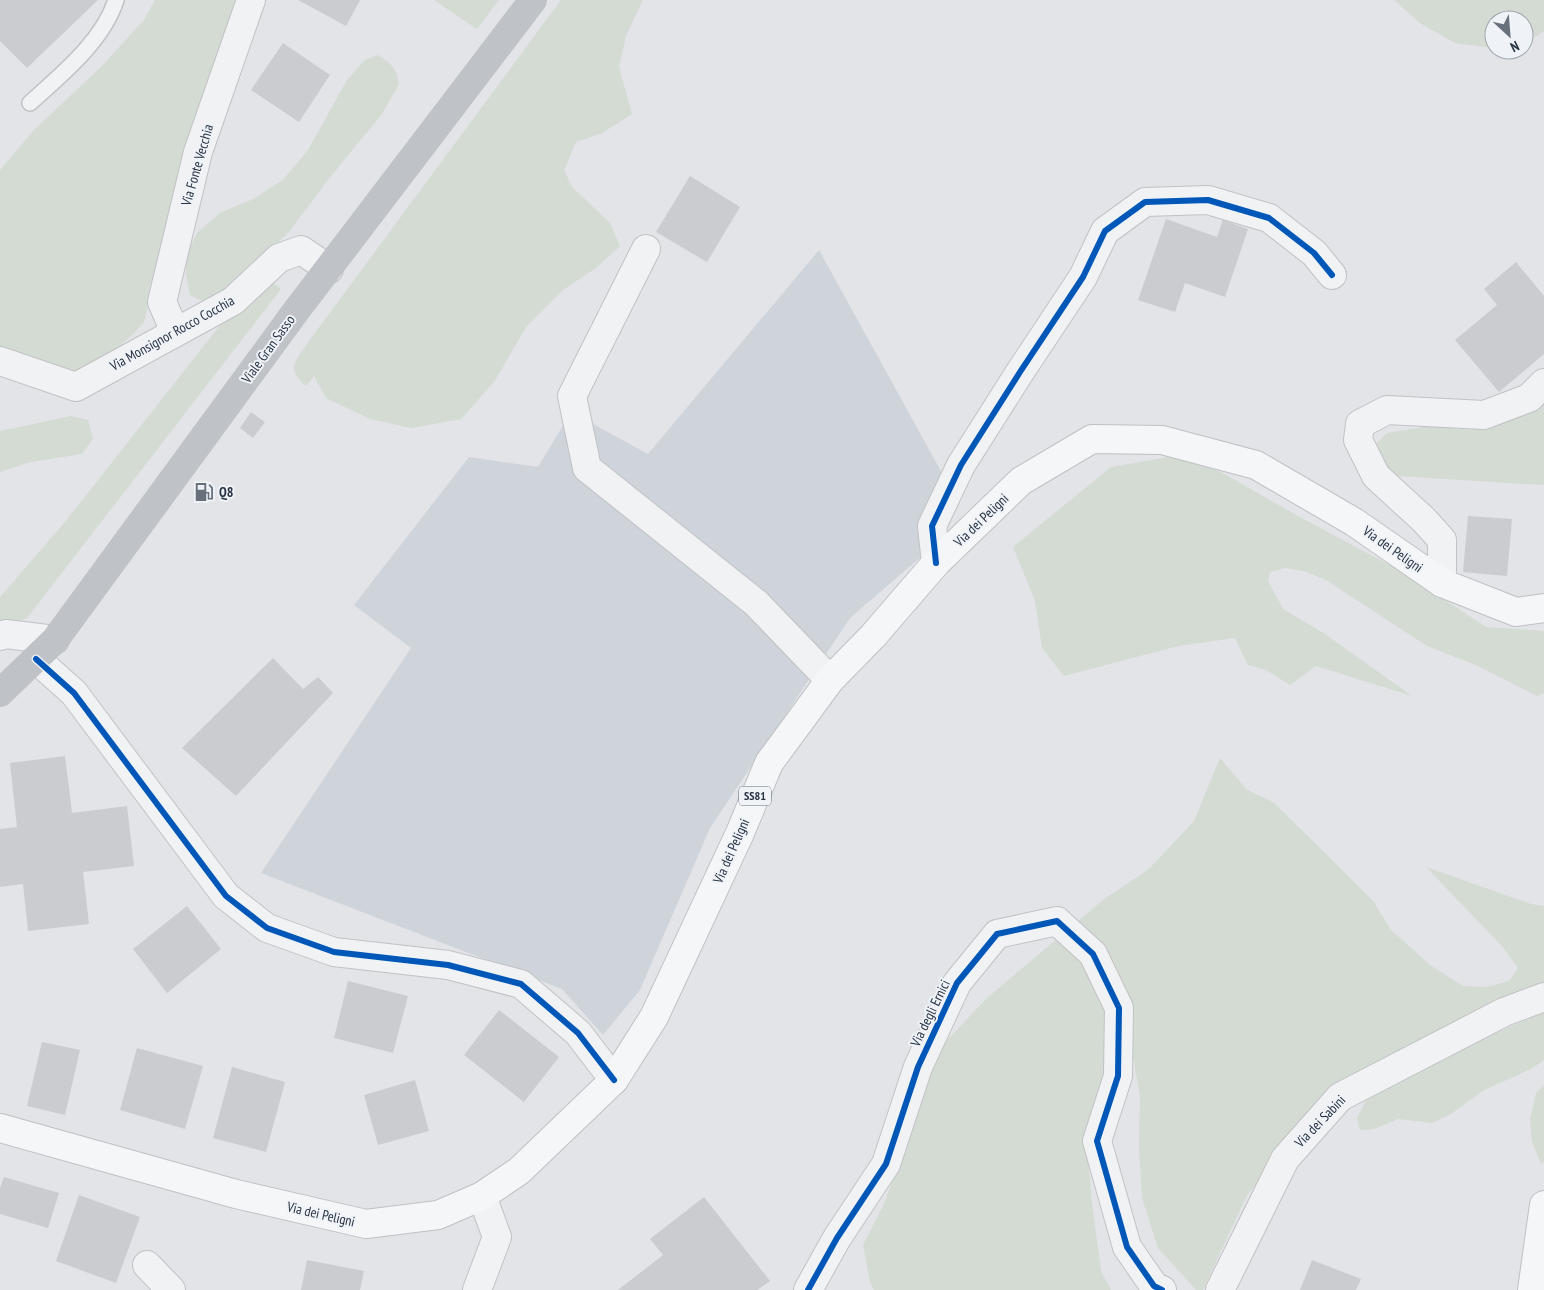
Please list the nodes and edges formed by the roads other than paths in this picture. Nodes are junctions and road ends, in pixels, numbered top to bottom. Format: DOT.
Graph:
graph roads {
  1 [pos="116,0"];
  2 [pos="251,0"];
  3 [pos="533,0"];
  4 [pos="30,103"];
  5 [pos="646,249"];
  6 [pos="329,269"];
  7 [pos="1332,275"];
  8 [pos="175,332"];
  9 [pos="0,361"];
  10 [pos="1544,383"];
  11 [pos="936,563"];
  12 [pos="1442,583"];
  13 [pos="1544,608"];
  14 [pos="0,636"];
  15 [pos="55,640"];
  16 [pos="36,659"];
  17 [pos="830,680"];
  18 [pos="0,693"];
  19 [pos="1544,997"];
  20 [pos="614,1080"];
  21 [pos="0,1128"];
  22 [pos="482,1196"];
  23 [pos="1544,1205"];
  24 [pos="147,1265"];
  25 [pos="171,1290"];
  26 [pos="477,1290"];
  27 [pos="808,1290"];
  28 [pos="1162,1290"];
  29 [pos="1220,1290"];
  30 [pos="1532,1290"];
  1 -- 4 [label="lane"];
  2 -- 8 [label="street, Via Fonte Vecchia"];
  3 -- 6 [label="main road, Viale Gran Sasso"];
  5 -- 17 [label="street"];
  6 -- 8 [label="street, Via Monsignor Rocco Cocchia"];
  6 -- 15 [label="main road, Viale Gran Sasso"];
  7 -- 11 [label="street"];
  8 -- 9 [label="street, Via Monsignor Rocco Cocchia"];
  10 -- 12 [label="street"];
  11 -- 12 [label="main road, Via dei Peligni / SS81"];
  11 -- 17 [label="main road, Via dei Peligni / SS81"];
  12 -- 13 [label="main road, Via dei Peligni / SS81"];
  14 -- 15 [label="street"];
  15 -- 16 [label="main road, Viale Gran Sasso"];
  16 -- 18 [label="main road, Viale Gran Sasso"];
  16 -- 20 [label="street"];
  17 -- 20 [label="main road, Via dei Peligni / SS81"];
  19 -- 29 [label="street, Via dei Sabini"];
  20 -- 22 [label="main road, Via dei Peligni / SS81"];
  21 -- 22 [label="main road, Via dei Peligni / SS81"];
  22 -- 26 [label="street"];
  23 -- 30 [label="main road"];
  24 -- 25 [label="street"];
  27 -- 28 [label="street, Via degli Ernici"];
}
